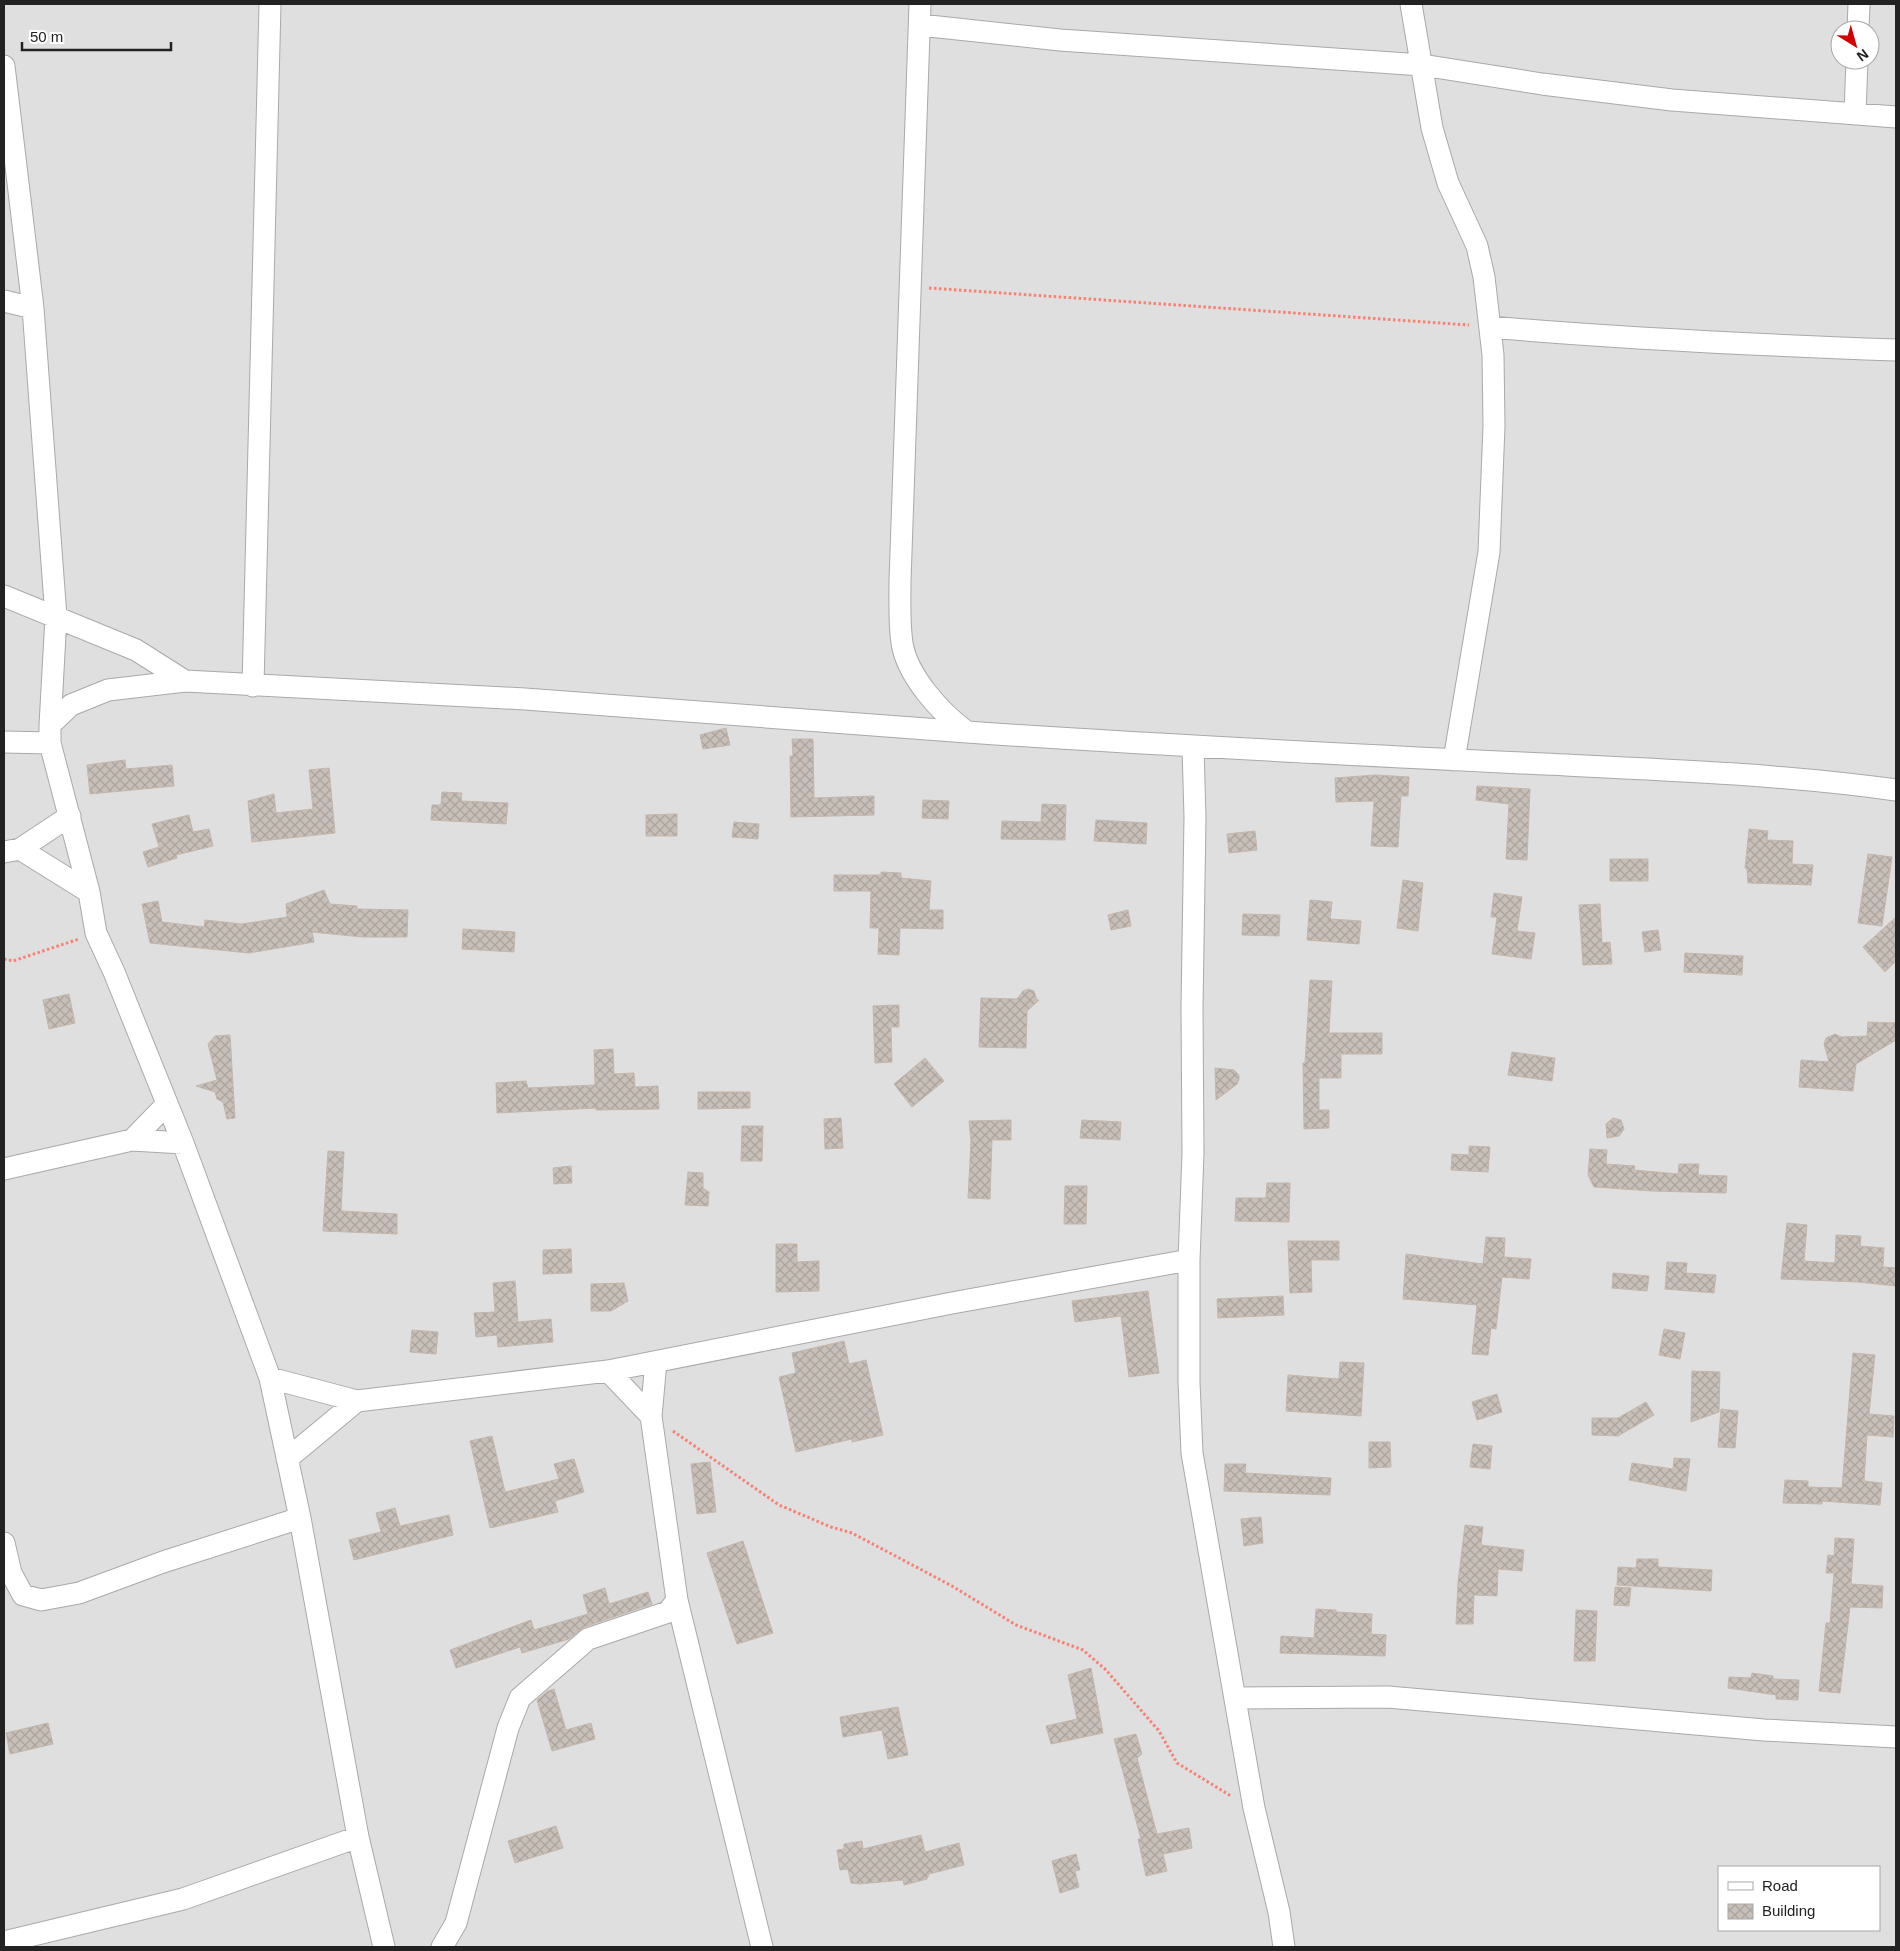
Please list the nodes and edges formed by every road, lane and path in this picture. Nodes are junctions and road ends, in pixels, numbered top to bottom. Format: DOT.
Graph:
graph roads {
  1 [pos="270,4"];
  2 [pos="920,4"];
  3 [pos="1411,4"];
  4 [pos="1859,4"];
  5 [pos="1858,20"];
  6 [pos="920,25"];
  7 [pos="1422,65"];
  8 [pos="4,66"];
  9 [pos="1857,70"];
  10 [pos="1855,114"];
  11 [pos="1896,117"];
  12 [pos="911,287"];
  13 [pos="4,301"];
  14 [pos="33,308"];
  15 [pos="1490,327"];
  16 [pos="1896,350"];
  17 [pos="4,596"];
  18 [pos="56,617"];
  19 [pos="184,681"];
  20 [pos="253,686"];
  21 [pos="967,732"];
  22 [pos="50,734"];
  23 [pos="4,742"];
  24 [pos="1194,747"];
  25 [pos="1454,760"];
  26 [pos="1896,790"];
  27 [pos="70,816"];
  28 [pos="12,850"];
  29 [pos="89,892"];
  30 [pos="96,934"];
  31 [pos="4,959"];
  32 [pos="168,1104"];
  33 [pos="132,1140"];
  34 [pos="183,1143"];
  35 [pos="4,1169"];
  36 [pos="1189,1260"];
  37 [pos="656,1362"];
  38 [pos="608,1371"];
  39 [pos="270,1378"];
  40 [pos="357,1401"];
  41 [pos="651,1416"];
  42 [pos="287,1459"];
  43 [pos="300,1518"];
  44 [pos="4,1543"];
  45 [pos="677,1600"];
  46 [pos="1235,1698"];
  47 [pos="1896,1738"];
  48 [pos="1254,1808"];
  49 [pos="358,1837"];
  50 [pos="4,1942"];
  51 [pos="384,1947"];
  52 [pos="442,1947"];
  53 [pos="762,1947"];
  54 [pos="1284,1947"];
  1 -- 20 [label="street"];
  2 -- 6 [label="street"];
  3 -- 7 [label="street"];
  4 -- 5 [label="street"];
  6 -- 7 [label="street"];
  6 -- 12 [label="street"];
  7 -- 10 [label="street"];
  7 -- 15 [label="street"];
  8 -- 14 [label="street"];
  9 -- 10 [label="street"];
  10 -- 11 [label="street"];
  12 -- 15 [label="path"];
  12 -- 21 [label="street"];
  13 -- 14 [label="street"];
  14 -- 18 [label="street"];
  15 -- 16 [label="street"];
  15 -- 25 [label="street"];
  17 -- 18 [label="street"];
  18 -- 19 [label="street"];
  18 -- 22 [label="street"];
  19 -- 20 [label="street"];
  19 -- 22 [label="street"];
  20 -- 21 [label="street"];
  21 -- 24 [label="street"];
  22 -- 23 [label="street"];
  22 -- 27 [label="street"];
  24 -- 25 [label="street"];
  24 -- 36 [label="street"];
  25 -- 26 [label="street"];
  27 -- 28 [label="street"];
  27 -- 29 [label="street"];
  28 -- 29 [label="street"];
  29 -- 30 [label="street"];
  30 -- 31 [label="path"];
  30 -- 32 [label="street"];
  32 -- 33 [label="street"];
  32 -- 34 [label="street"];
  33 -- 34 [label="street"];
  33 -- 35 [label="street"];
  34 -- 39 [label="street"];
  36 -- 37 [label="street"];
  36 -- 46 [label="street"];
  37 -- 38 [label="street"];
  37 -- 41 [label="street"];
  38 -- 40 [label="street"];
  38 -- 41 [label="street"];
  39 -- 40 [label="street"];
  39 -- 42 [label="street"];
  40 -- 42 [label="street"];
  41 -- 45 [label="street"];
  41 -- 48 [label="path"];
  42 -- 43 [label="street"];
  43 -- 44 [label="street"];
  43 -- 49 [label="street"];
  45 -- 52 [label="street"];
  45 -- 53 [label="street"];
  46 -- 47 [label="street"];
  46 -- 48 [label="street"];
  48 -- 54 [label="street"];
  49 -- 50 [label="street"];
  49 -- 51 [label="street"];
}
